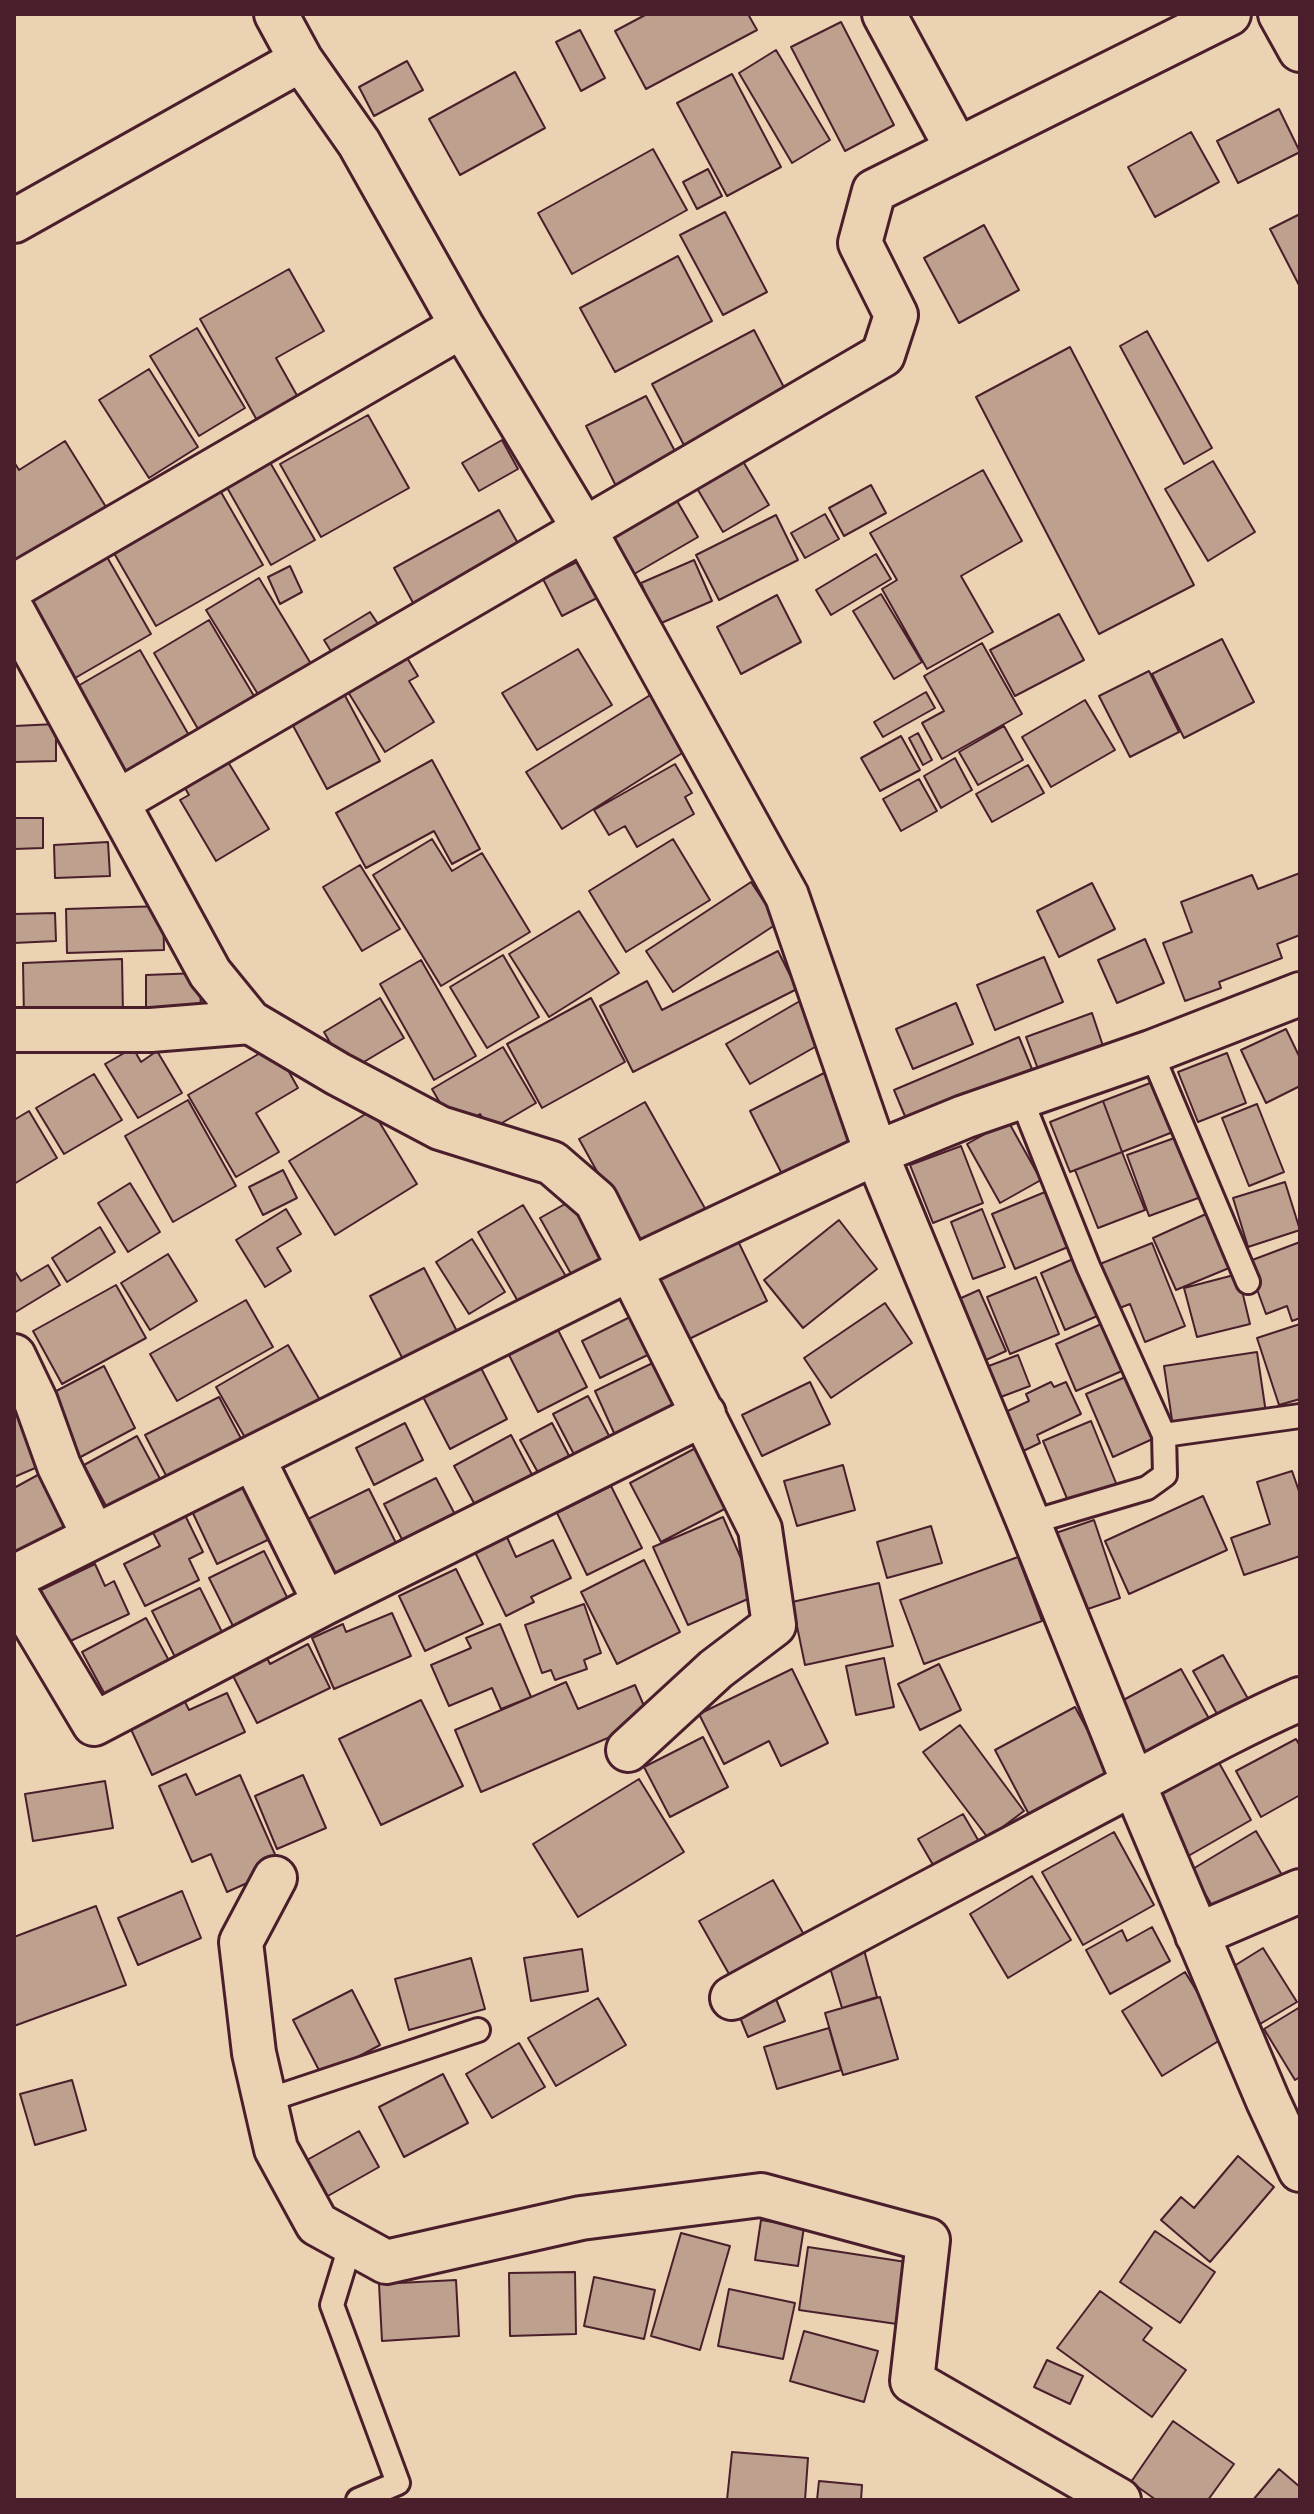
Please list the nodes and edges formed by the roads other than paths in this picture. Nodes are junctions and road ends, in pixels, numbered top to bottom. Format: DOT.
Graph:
graph roads {
  1 [pos="276,14"];
  2 [pos="884,14"];
  3 [pos="1229,14"];
  4 [pos="1280,14"];
  5 [pos="1300,50"];
  6 [pos="301,60"];
  7 [pos="957,149"];
  8 [pos="14,221"];
  9 [pos="462,326"];
  10 [pos="584,529"];
  11 [pos="14,586"];
  12 [pos="14,613"];
  13 [pos="117,802"];
  14 [pos="1300,994"];
  15 [pos="250,1022"];
  16 [pos="14,1030"];
  17 [pos="1151,1052"];
  18 [pos="1021,1098"];
  19 [pos="876,1153"];
  20 [pos="630,1269"];
  21 [pos="1248,1282"];
  22 [pos="14,1356"];
  23 [pos="704,1414"];
  24 [pos="1300,1416"];
  25 [pos="1164,1435"];
  26 [pos="253,1458"];
  27 [pos="1029,1523"];
  28 [pos="93,1535"];
  29 [pos="14,1577"];
  30 [pos="14,1590"];
  31 [pos="325,1603"];
  32 [pos="1300,1699"];
  33 [pos="628,1750"];
  34 [pos="1133,1783"];
  35 [pos="275,1878"];
  36 [pos="1300,1891"];
  37 [pos="1197,1935"];
  38 [pos="732,1998"];
  39 [pos="478,2030"];
  40 [pos="265,2101"];
  41 [pos="1300,2170"];
  42 [pos="351,2243"];
  43 [pos="358,2500"];
  44 [pos="1119,2500"];
  1 -- 6 [label="street"];
  2 -- 7 [label="street"];
  3 -- 7 [label="street"];
  4 -- 5 [label="street"];
  6 -- 8 [label="street"];
  6 -- 9 [label="street"];
  7 -- 10 [label="street"];
  9 -- 10 [label="street"];
  9 -- 11 [label="street"];
  10 -- 13 [label="street"];
  10 -- 19 [label="street"];
  12 -- 13 [label="street"];
  13 -- 15 [label="street"];
  14 -- 17 [label="street"];
  15 -- 16 [label="street"];
  15 -- 20 [label="street"];
  17 -- 18 [label="street"];
  17 -- 21 [label="lane"];
  18 -- 19 [label="street"];
  18 -- 25 [label="lane"];
  19 -- 20 [label="street"];
  19 -- 27 [label="street"];
  20 -- 23 [label="street"];
  20 -- 26 [label="street"];
  22 -- 28 [label="street"];
  23 -- 31 [label="street"];
  23 -- 33 [label="street"];
  24 -- 25 [label="lane"];
  25 -- 27 [label="lane"];
  26 -- 28 [label="street"];
  26 -- 31 [label="street"];
  27 -- 34 [label="street"];
  28 -- 29 [label="street"];
  30 -- 31 [label="street"];
  32 -- 34 [label="street"];
  34 -- 37 [label="street"];
  34 -- 38 [label="street"];
  35 -- 40 [label="street"];
  36 -- 37 [label="street"];
  37 -- 41 [label="street"];
  39 -- 40 [label="lane"];
  40 -- 42 [label="street"];
  42 -- 43 [label="lane"];
  42 -- 44 [label="street"];
}
